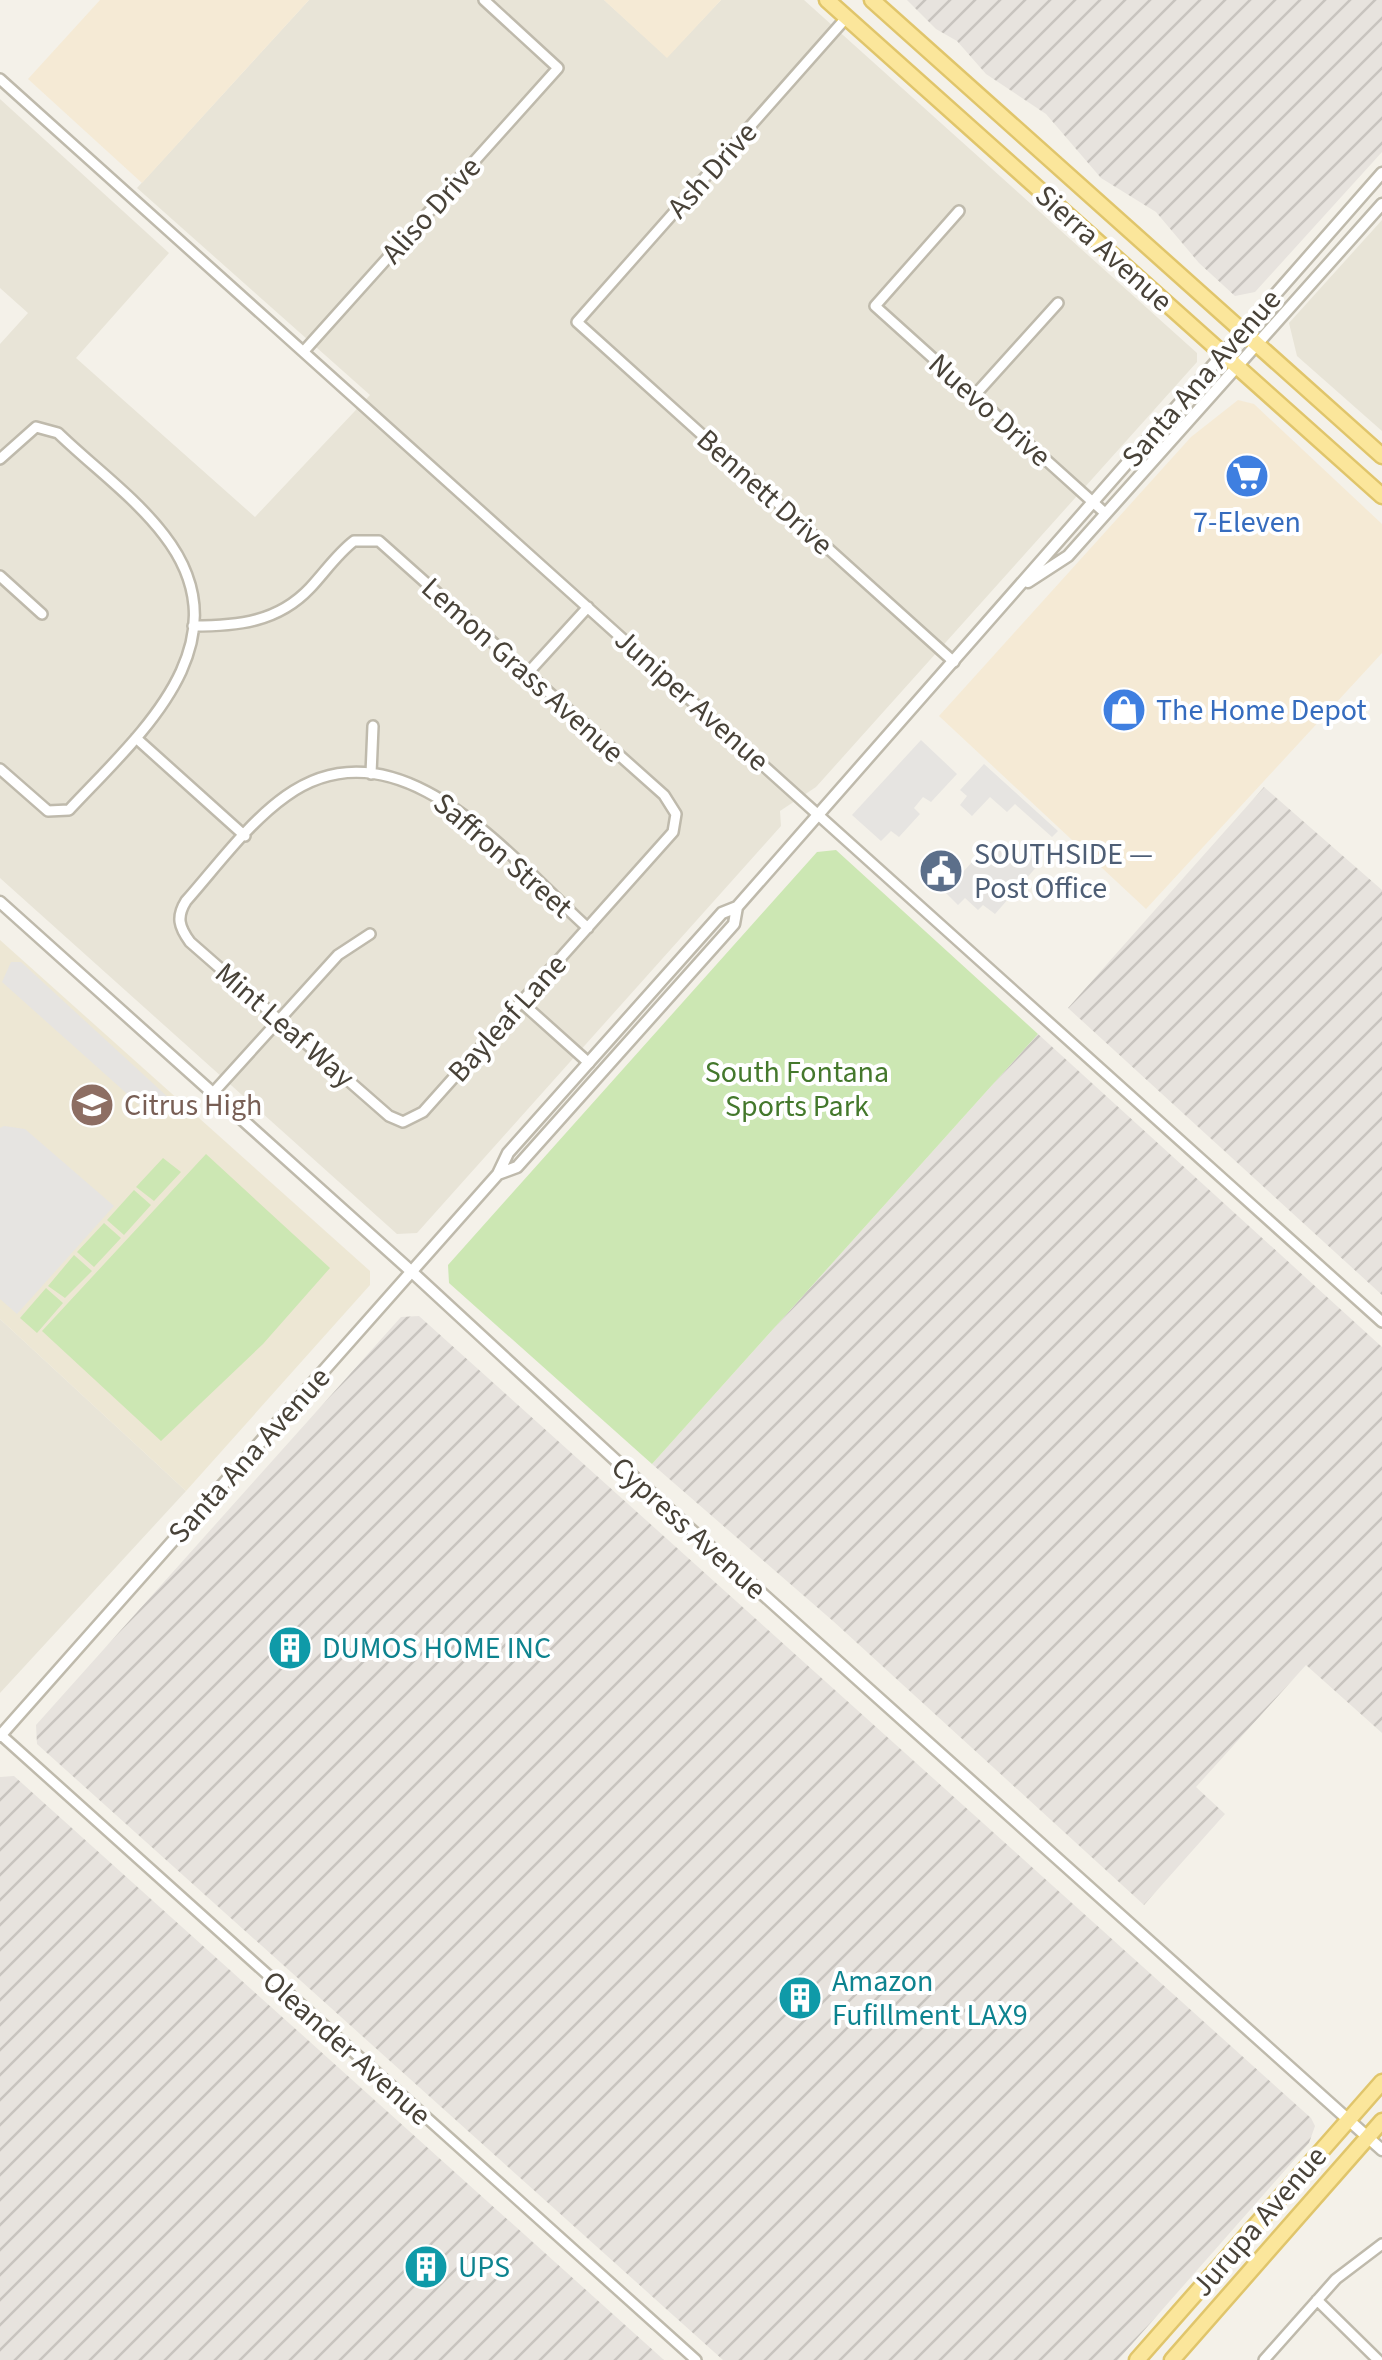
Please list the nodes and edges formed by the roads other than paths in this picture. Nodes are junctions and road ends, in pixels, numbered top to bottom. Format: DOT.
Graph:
graph roads {
  1 [pos="484,0"];
  2 [pos="827,0"];
  3 [pos="872,0"];
  4 [pos="846,18"];
  5 [pos="0,79"];
  6 [pos="1382,173"];
  7 [pos="1382,204"];
  8 [pos="959,210"];
  9 [pos="1058,303"];
  10 [pos="577,322"];
  11 [pos="1242,330"];
  12 [pos="1258,344"];
  13 [pos="304,352"];
  14 [pos="1222,354"];
  15 [pos="1236,367"];
  16 [pos="974,396"];
  17 [pos="1382,456"];
  18 [pos="0,460"];
  19 [pos="1382,496"];
  20 [pos="1092,501"];
  21 [pos="1106,514"];
  22 [pos="0,576"];
  23 [pos="1024,586"];
  24 [pos="588,607"];
  25 [pos="42,614"];
  26 [pos="193,626"];
  27 [pos="954,662"];
  28 [pos="526,675"];
  29 [pos="373,726"];
  30 [pos="136,738"];
  31 [pos="0,769"];
  32 [pos="371,774"];
  33 [pos="676,814"];
  34 [pos="819,814"];
  35 [pos="244,836"];
  36 [pos="0,902"];
  37 [pos="737,907"];
  38 [pos="178,917"];
  39 [pos="588,928"];
  40 [pos="370,934"];
  41 [pos="521,1002"];
  42 [pos="278,1022"];
  43 [pos="589,1063"];
  44 [pos="212,1094"];
  45 [pos="404,1122"];
  46 [pos="498,1174"];
  47 [pos="412,1272"];
  48 [pos="1382,1322"];
  49 [pos="0,1735"];
  50 [pos="1382,2082"];
  51 [pos="1348,2120"];
  52 [pos="1382,2121"];
  53 [pos="1368,2137"];
  54 [pos="1382,2150"];
  55 [pos="1382,2244"];
  56 [pos="1317,2300"];
  57 [pos="696,2360"];
  58 [pos="1137,2360"];
  59 [pos="1172,2360"];
  60 [pos="1264,2360"];
  61 [pos="1378,2360"];
  1 -- 13 [label="street, Aliso Drive"];
  2 -- 4 [label="main road, Sierra Avenue"];
  3 -- 11 [label="main road, Sierra Avenue"];
  4 -- 10 [label="street, Ash Drive"];
  4 -- 14 [label="main road, Sierra Avenue"];
  5 -- 13 [label="street, Juniper Avenue"];
  6 -- 11 [label="street, Santa Ana Avenue"];
  7 -- 12 [label="street, Santa Ana Avenue"];
  8 -- 16 [label="street, Nuevo Drive"];
  9 -- 16 [label="street"];
  10 -- 27 [label="street, Bennett Drive"];
  11 -- 12 [label="main road, Sierra Avenue"];
  11 -- 14 [label="street, Santa Ana Avenue"];
  12 -- 15 [label="street, Santa Ana Avenue"];
  12 -- 17 [label="main road, Sierra Avenue"];
  13 -- 24 [label="street, Juniper Avenue"];
  14 -- 15 [label="main road, Sierra Avenue"];
  14 -- 20 [label="street, Santa Ana Avenue"];
  15 -- 19 [label="main road, Sierra Avenue"];
  15 -- 21 [label="street, Santa Ana Avenue"];
  16 -- 20 [label="street, Nuevo Drive"];
  18 -- 26 [label="street"];
  20 -- 21 [label="street, Nuevo Drive"];
  20 -- 23 [label="street, Santa Ana Avenue"];
  21 -- 23 [label="street, Santa Ana Avenue"];
  22 -- 25 [label="street"];
  23 -- 27 [label="street, Santa Ana Avenue"];
  24 -- 28 [label="street"];
  24 -- 34 [label="street, Juniper Avenue"];
  26 -- 28 [label="street, Lemon Grass Avenue"];
  26 -- 30 [label="street"];
  27 -- 34 [label="street, Santa Ana Avenue"];
  28 -- 33 [label="street, Lemon Grass Avenue"];
  29 -- 32 [label="street"];
  30 -- 31 [label="street"];
  30 -- 35 [label="street"];
  32 -- 35 [label="street, Saffron Street"];
  32 -- 39 [label="street, Saffron Street"];
  33 -- 39 [label="street, Bayleaf Lane"];
  34 -- 37 [label="street, Santa Ana Avenue"];
  34 -- 48 [label="street, Juniper Avenue"];
  35 -- 38 [label="street, Saffron Street"];
  36 -- 44 [label="street, Cypress Avenue"];
  37 -- 43 [label="street, Santa Ana Avenue"];
  37 -- 46 [label="street, Santa Ana Avenue"];
  38 -- 42 [label="street, Mint Leaf Way"];
  39 -- 41 [label="street, Bayleaf Lane"];
  40 -- 42 [label="street"];
  41 -- 43 [label="street"];
  41 -- 45 [label="street, Bayleaf Lane"];
  42 -- 44 [label="street"];
  42 -- 45 [label="street, Mint Leaf Way"];
  43 -- 46 [label="street, Santa Ana Avenue"];
  44 -- 47 [label="street, Cypress Avenue"];
  46 -- 47 [label="street, Santa Ana Avenue"];
  47 -- 49 [label="street, Santa Ana Avenue"];
  47 -- 51 [label="street, Cypress Avenue"];
  49 -- 57 [label="street, Oleander Avenue"];
  50 -- 51 [label="main road, Jurupa Avenue"];
  51 -- 53 [label="street, Cypress Avenue"];
  51 -- 58 [label="main road, Jurupa Avenue"];
  52 -- 53 [label="main road, Jurupa Avenue"];
  53 -- 54 [label="street, Cypress Avenue"];
  53 -- 59 [label="main road, Jurupa Avenue"];
  55 -- 56 [label="street"];
  56 -- 60 [label="street"];
  56 -- 61 [label="street"];
}
